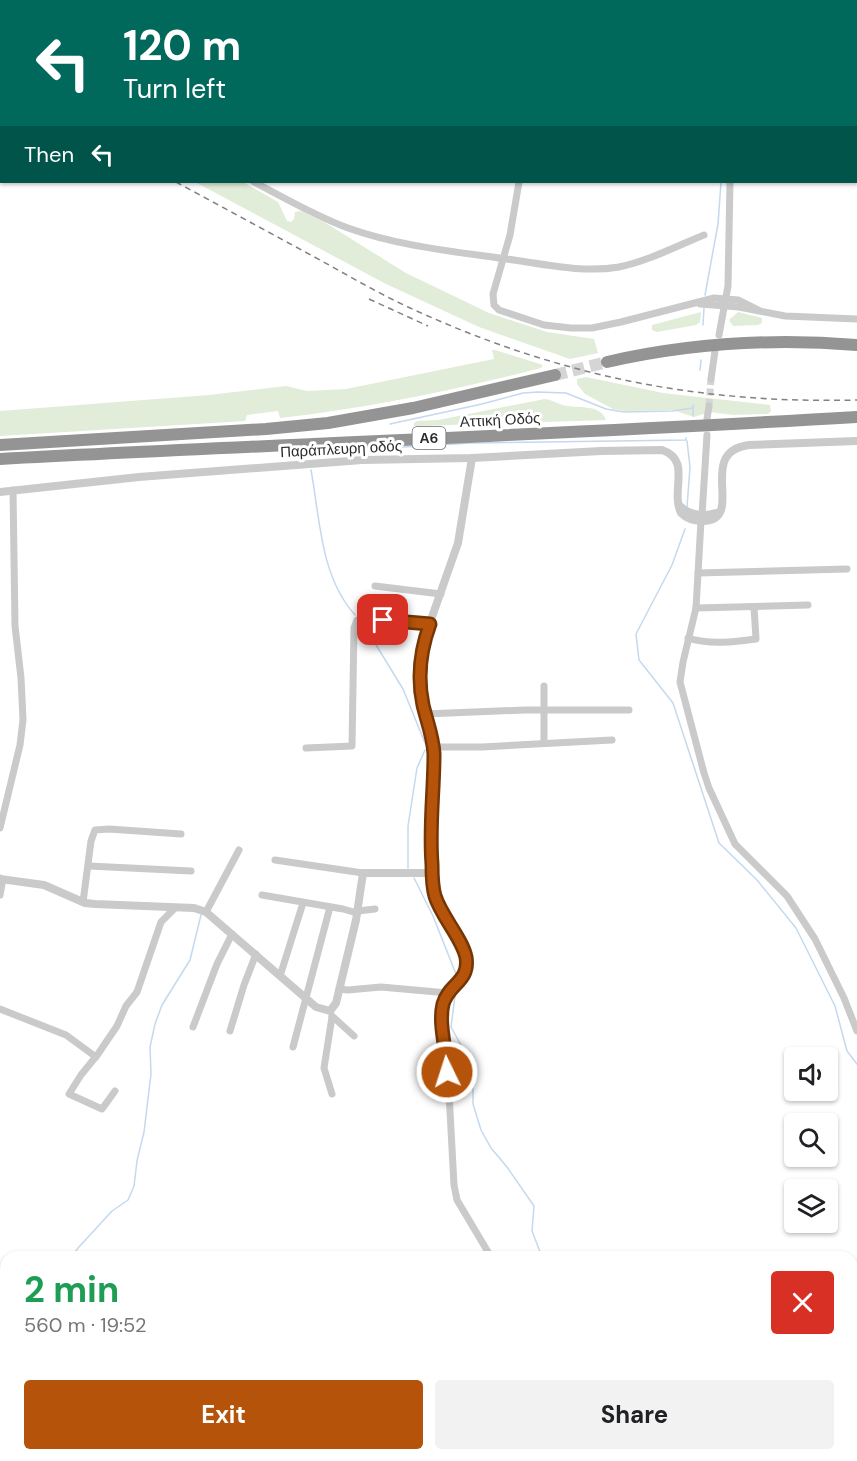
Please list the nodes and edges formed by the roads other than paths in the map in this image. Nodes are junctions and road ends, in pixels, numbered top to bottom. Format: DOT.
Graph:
graph roads {
  1 [pos="256,183"];
  2 [pos="519,183"];
  3 [pos="730,183"];
  4 [pos="704,235"];
  5 [pos="504,259"];
  6 [pos="725,302"];
  7 [pos="857,319"];
  8 [pos="719,334"];
  9 [pos="857,345"];
  10 [pos="715,351"];
  11 [pos="607,362"];
  12 [pos="555,375"];
  13 [pos="711,379"];
  14 [pos="708,406"];
  15 [pos="857,417"];
  16 [pos="707,419"];
  17 [pos="707,435"];
  18 [pos="857,441"];
  19 [pos="0,446"];
  20 [pos="472,458"];
  21 [pos="0,459"];
  22 [pos="13,490"];
  23 [pos="0,492"];
  24 [pos="701,518"];
  25 [pos="847,569"];
  26 [pos="698,573"];
  27 [pos="375,586"];
  28 [pos="441,594"];
  29 [pos="808,605"];
  30 [pos="754,607"];
  31 [pos="696,608"];
  32 [pos="430,624"];
  33 [pos="688,638"];
  34 [pos="544,686"];
  35 [pos="544,710"];
  36 [pos="629,710"];
  37 [pos="425,714"];
  38 [pos="612,740"];
  39 [pos="544,743"];
  40 [pos="434,747"];
  41 [pos="306,748"];
  42 [pos="0,828"];
  43 [pos="182,834"];
  44 [pos="239,850"];
  45 [pos="275,860"];
  46 [pos="89,866"];
  47 [pos="191,871"];
  48 [pos="363,873"];
  49 [pos="432,873"];
  50 [pos="0,878"];
  51 [pos="0,895"];
  52 [pos="262,895"];
  53 [pos="83,902"];
  54 [pos="303,903"];
  55 [pos="330,907"];
  56 [pos="175,908"];
  57 [pos="375,909"];
  58 [pos="206,912"];
  59 [pos="357,912"];
  60 [pos="232,934"];
  61 [pos="256,954"];
  62 [pos="280,976"];
  63 [pos="339,989"];
  64 [pos="448,993"];
  65 [pos="306,998"];
  66 [pos="0,1009"];
  67 [pos="331,1014"];
  68 [pos="193,1027"];
  69 [pos="230,1031"];
  70 [pos="857,1031"];
  71 [pos="354,1036"];
  72 [pos="293,1047"];
  73 [pos="96,1057"];
  74 [pos="115,1091"];
  75 [pos="332,1094"];
  76 [pos="487,1251"];
  1 -- 5 [label="street"];
  2 -- 5 [label="street"];
  3 -- 6 [label="street"];
  4 -- 5 [label="street"];
  5 -- 6 [label="street"];
  6 -- 7 [label="street"];
  6 -- 8 [label="street"];
  9 -- 11 [label="highway"];
  10 -- 13 [label="street"];
  12 -- 19 [label="highway, Αττική Οδός / Α6"];
  14 -- 16 [label="street"];
  15 -- 21 [label="highway, Αττική Οδός / Α6"];
  17 -- 24 [label="street"];
  18 -- 24 [label="street"];
  20 -- 22 [label="street, Παράπλευρη οδός"];
  20 -- 24 [label="street, Παράπλευρη οδός"];
  20 -- 28 [label="street"];
  22 -- 23 [label="street, Παράπλευρη οδός"];
  22 -- 42 [label="street"];
  24 -- 26 [label="street"];
  25 -- 26 [label="street"];
  26 -- 31 [label="street"];
  27 -- 28 [label="street"];
  28 -- 32 [label="street"];
  29 -- 30 [label="street"];
  30 -- 31 [label="street"];
  30 -- 33 [label="street"];
  31 -- 33 [label="street"];
  32 -- 37 [label="street"];
  32 -- 41 [label="street"];
  33 -- 70 [label="street"];
  34 -- 35 [label="street"];
  35 -- 36 [label="street"];
  35 -- 37 [label="street"];
  35 -- 39 [label="street"];
  37 -- 40 [label="street"];
  38 -- 39 [label="street"];
  39 -- 40 [label="street"];
  40 -- 49 [label="street"];
  43 -- 46 [label="street"];
  44 -- 58 [label="street"];
  45 -- 48 [label="street"];
  46 -- 47 [label="street"];
  46 -- 53 [label="street"];
  48 -- 49 [label="street"];
  48 -- 59 [label="street"];
  49 -- 64 [label="street"];
  50 -- 51 [label="street"];
  50 -- 53 [label="street"];
  52 -- 54 [label="street"];
  53 -- 56 [label="street"];
  54 -- 55 [label="street"];
  54 -- 62 [label="street"];
  55 -- 59 [label="street"];
  55 -- 65 [label="street"];
  56 -- 58 [label="street"];
  56 -- 73 [label="street"];
  57 -- 59 [label="street"];
  58 -- 60 [label="street"];
  59 -- 63 [label="street"];
  60 -- 61 [label="street"];
  60 -- 68 [label="street"];
  61 -- 62 [label="street"];
  61 -- 69 [label="street"];
  62 -- 65 [label="street"];
  63 -- 64 [label="street"];
  63 -- 67 [label="street"];
  64 -- 76 [label="street"];
  65 -- 67 [label="street"];
  65 -- 72 [label="street"];
  66 -- 73 [label="street"];
  67 -- 71 [label="street"];
  67 -- 75 [label="street"];
  73 -- 74 [label="street"];
}
